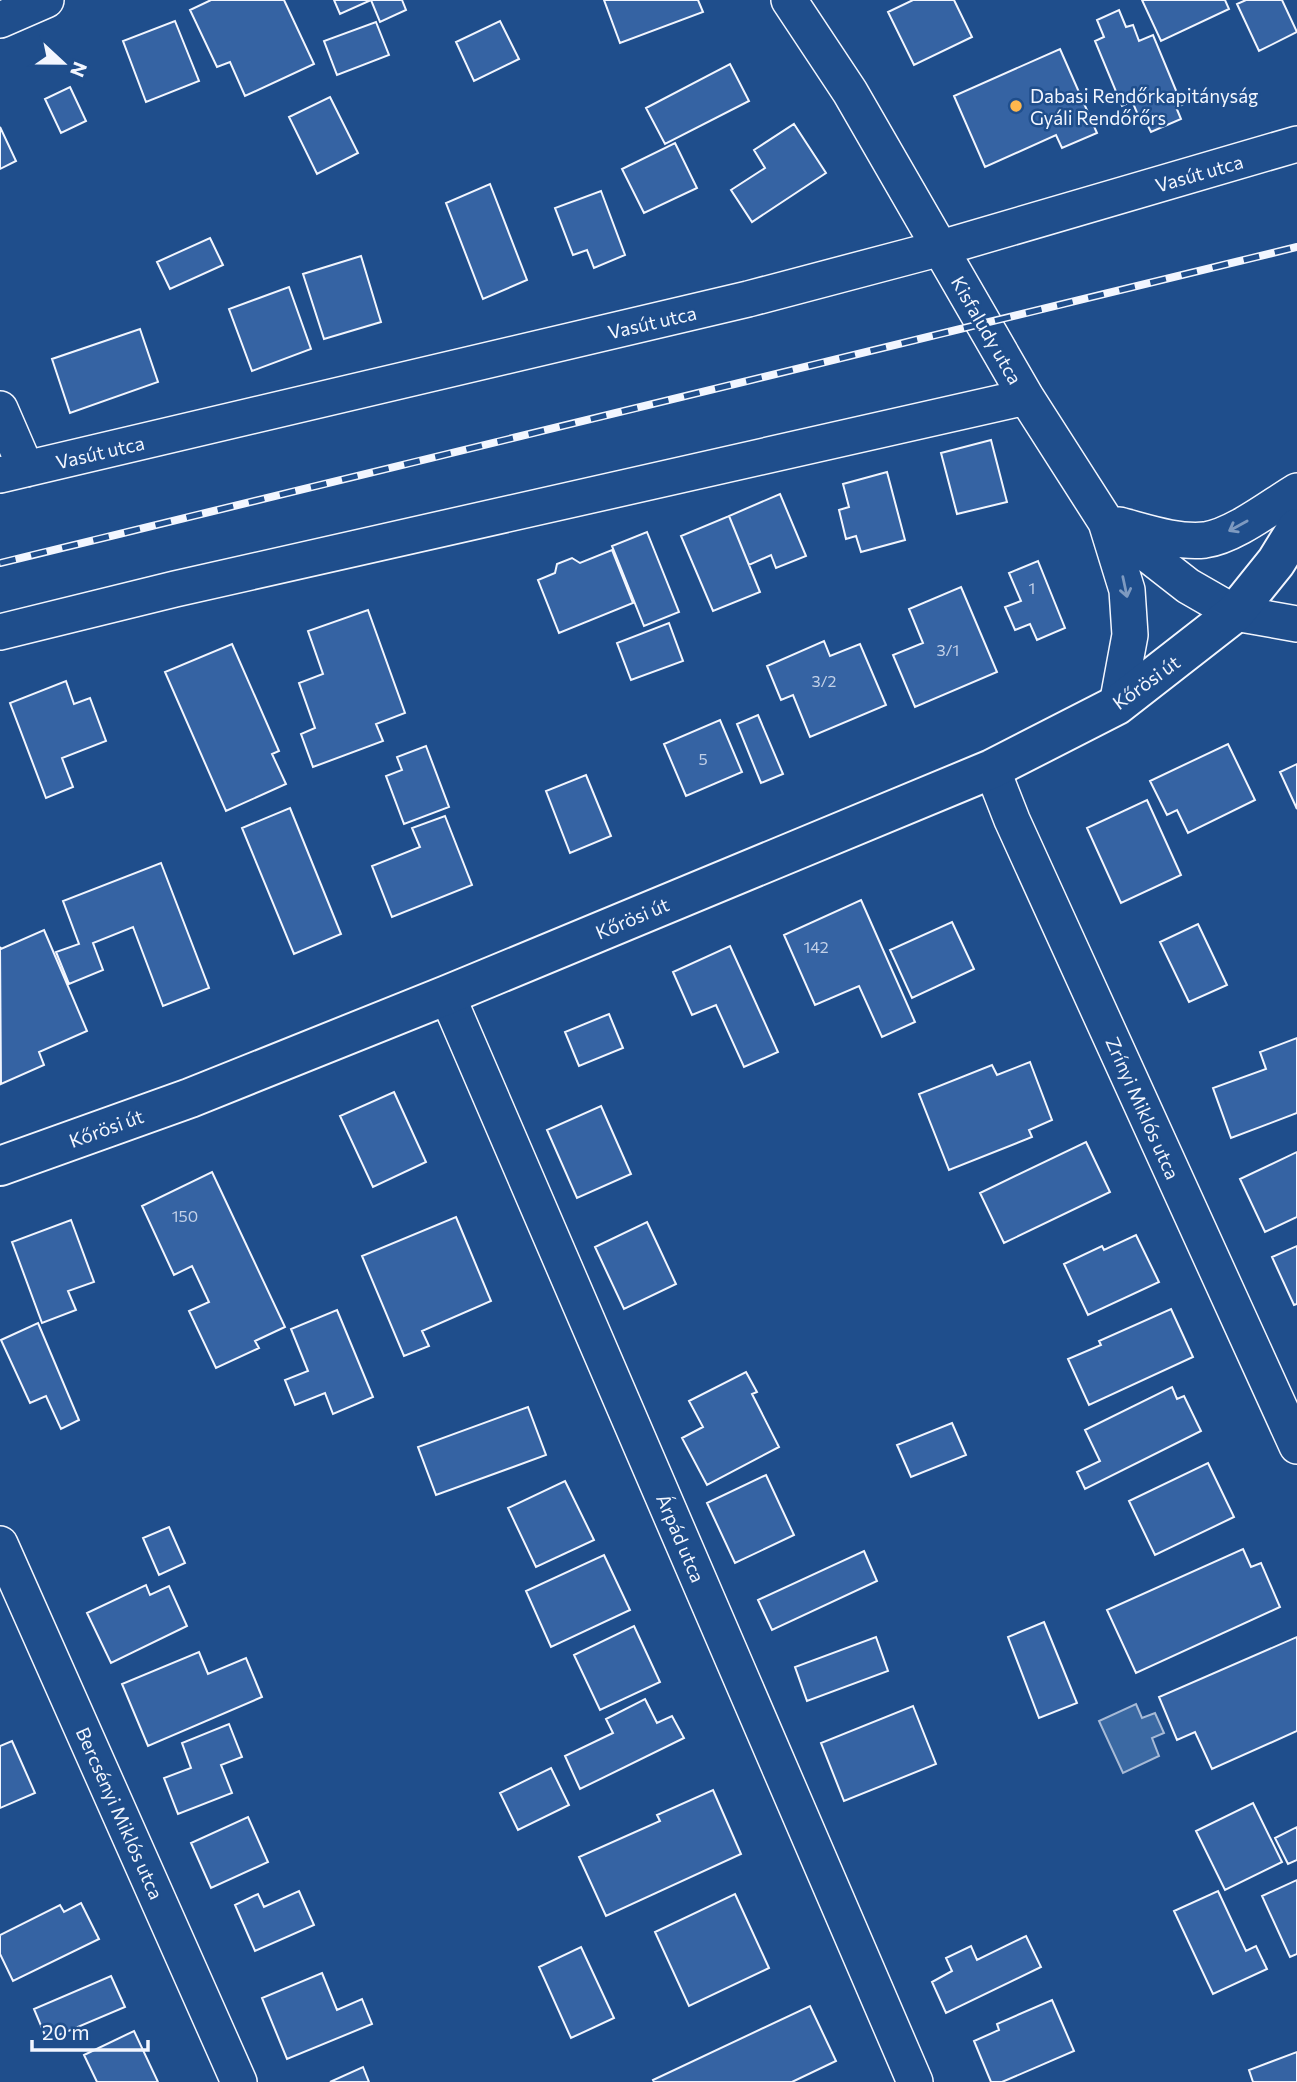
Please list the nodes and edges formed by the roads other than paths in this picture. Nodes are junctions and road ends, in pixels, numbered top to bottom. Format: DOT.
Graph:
graph roads {
  1 [pos="46,0"];
  2 [pos="789,0"];
  3 [pos="0,20"];
  4 [pos="1297,145"];
  5 [pos="941,248"];
  6 [pos="1026,397"];
  7 [pos="0,409"];
  8 [pos="13,472"];
  9 [pos="1297,491"];
  10 [pos="1106,522"];
  11 [pos="1297,528"];
  12 [pos="1236,613"];
  13 [pos="1297,624"];
  14 [pos="0,632"];
  15 [pos="1117,705"];
  16 [pos="992,769"];
  17 [pos="447,995"];
  18 [pos="0,1166"];
  19 [pos="1297,1446"];
  20 [pos="0,1544"];
  21 [pos="239,2082"];
  22 [pos="915,2082"];
  1 -- 3 [label="street"];
  2 -- 5 [label="street, Kisfaludy utca"];
  4 -- 5 [label="street, Vasút utca"];
  5 -- 6 [label="street, Kisfaludy utca"];
  5 -- 8 [label="street, Vasút utca"];
  6 -- 10 [label="street, Kisfaludy utca"];
  6 -- 14 [label="street"];
  7 -- 8 [label="street"];
  9 -- 10 [label="street, one-way"];
  10 -- 12 [label="street, Kisfaludy utca"];
  10 -- 15 [label="street, one-way"];
  11 -- 12 [label="main road, Kőrösi út"];
  12 -- 13 [label="street"];
  12 -- 15 [label="main road, Kőrösi út"];
  15 -- 16 [label="main road, Kőrösi út"];
  16 -- 17 [label="main road, Kőrösi út"];
  16 -- 19 [label="street, Zrínyi Miklós utca"];
  17 -- 18 [label="main road, Kőrösi út"];
  17 -- 22 [label="street, Árpád utca"];
  20 -- 21 [label="street, Bercsényi Miklós utca"];
}
